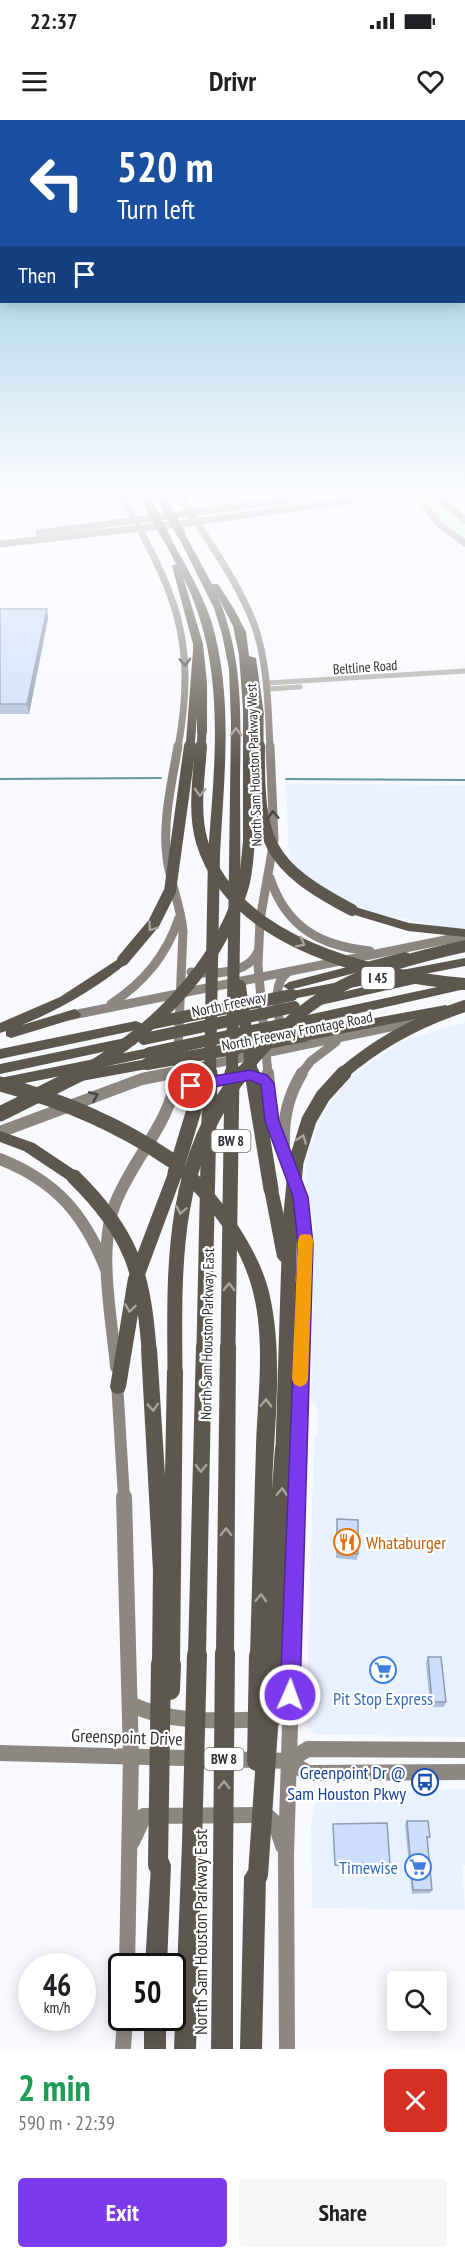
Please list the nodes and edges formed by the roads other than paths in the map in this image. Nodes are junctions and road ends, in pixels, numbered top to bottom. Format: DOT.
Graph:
graph roads {
  1 [pos="167,586"];
  2 [pos="182,586"];
  3 [pos="191,586"];
  4 [pos="207,586"];
  5 [pos="213,586"];
  6 [pos="234,586"];
  7 [pos="238,626"];
  8 [pos="198,644"];
  9 [pos="465,671"];
  10 [pos="465,676"];
  11 [pos="268,686"];
  12 [pos="235,854"];
  13 [pos="268,872"];
  14 [pos="181,912"];
  15 [pos="234,937"];
  16 [pos="465,937"];
  17 [pos="465,946"];
  18 [pos="388,951"];
  19 [pos="257,953"];
  20 [pos="465,962"];
  21 [pos="182,965"];
  22 [pos="465,969"];
  23 [pos="291,970"];
  24 [pos="259,977"];
  25 [pos="465,985"];
  26 [pos="181,992"];
  27 [pos="292,996"];
  28 [pos="135,1002"];
  29 [pos="465,1006"];
  30 [pos="102,1009"];
  31 [pos="465,1011"];
  32 [pos="75,1014"];
  33 [pos="210,1015"];
  34 [pos="0,1029"];
  35 [pos="0,1037"];
  36 [pos="347,1037"];
  37 [pos="306,1040"];
  38 [pos="147,1052"];
  39 [pos="264,1052"];
  40 [pos="0,1054"];
  41 [pos="0,1069"];
  42 [pos="178,1070"];
  43 [pos="142,1079"];
  44 [pos="267,1083"];
  45 [pos="0,1085"];
  46 [pos="171,1103"];
  47 [pos="0,1114"];
  48 [pos="0,1134"];
  49 [pos="0,1160"];
  50 [pos="285,1160"];
  51 [pos="173,1167"];
  52 [pos="110,1280"];
  53 [pos="302,1336"];
  54 [pos="118,1387"];
  55 [pos="266,1656"];
  56 [pos="166,1664"];
  57 [pos="290,1695"];
  58 [pos="130,1704"];
  59 [pos="465,1750"];
  60 [pos="0,1753"];
  61 [pos="131,1757"];
  62 [pos="288,1761"];
  63 [pos="465,1772"];
  64 [pos="129,1849"];
  65 [pos="286,1855"];
  66 [pos="127,1953"];
  67 [pos="156,1953"];
  68 [pos="124,2031"];
  69 [pos="155,2031"];
  70 [pos="123,2049"];
  71 [pos="155,2049"];
  72 [pos="185,2049"];
  73 [pos="222,2049"];
  74 [pos="251,2049"];
  75 [pos="287,2049"];
  1 -- 14 [label="main road, one-way"];
  2 -- 8 [label="highway"];
  3 -- 33 [label="highway, North Sam Houston Parkway East / BW 8, bridge"];
  12 -- 4 [label="highway, North Sam Houston Parkway West / BW 8, one-way"];
  5 -- 7 [label="highway"];
  6 -- 11 [label="main road, North Sam Houston Parkway West"];
  7 -- 16 [label="highway, bridge"];
  7 -- 47 [label="highway, bridge"];
  8 -- 25 [label="highway, one-way, bridge"];
  8 -- 34 [label="highway, one-way, bridge"];
  9 -- 11 [label="street, Beltline Road"];
  10 -- 11 [label="street, Beltline Road"];
  13 -- 11 [label="main road, North Sam Houston Parkway West, one-way"];
  12 -- 15 [label="highway, North Sam Houston Parkway East / BW 8, bridge"];
  13 -- 18 [label="main road"];
  13 -- 19 [label="main road, North Sam Houston Parkway West"];
  14 -- 21 [label="main road"];
  14 -- 30 [label="main road"];
  15 -- 53 [label="highway, bridge"];
  73 -- 15 [label="highway, North Sam Houston Parkway East / BW 8, one-way, bridge"];
  16 -- 18 [label="main road"];
  16 -- 27 [label="highway"];
  17 -- 56 [label="highway, one-way, bridge"];
  18 -- 23 [label="main road"];
  19 -- 21 [label="main road"];
  19 -- 24 [label="main road, North Sam Houston Parkway West"];
  20 -- 27 [label="highway, North Freeway / I 45"];
  21 -- 26 [label="main road"];
  22 -- 27 [label="highway, North Freeway"];
  23 -- 24 [label="main road"];
  23 -- 37 [label="main road"];
  24 -- 26 [label="main road"];
  24 -- 39 [label="main road, North Sam Houston Parkway West"];
  25 -- 38 [label="highway, North Freeway / I 45, bridge"];
  26 -- 28 [label="main road"];
  26 -- 42 [label="main road, North Sam Houston Parkway East"];
  27 -- 38 [label="highway, North Freeway, bridge"];
  27 -- 40 [label="highway, North Freeway / I 45, bridge"];
  28 -- 30 [label="main road"];
  28 -- 43 [label="main road"];
  29 -- 37 [label="highway"];
  55 -- 29 [label="highway, one-way, bridge"];
  30 -- 32 [label="main road"];
  31 -- 36 [label="main road, North Freeway Frontage Road"];
  32 -- 34 [label="main road"];
  32 -- 35 [label="highway"];
  33 -- 51 [label="highway, bridge"];
  33 -- 72 [label="highway, North Sam Houston Parkway East / BW 8, one-way, bridge"];
  36 -- 37 [label="main road, North Freeway Frontage Road"];
  36 -- 50 [label="main road"];
  37 -- 38 [label="highway, bridge"];
  37 -- 39 [label="main road, North Freeway Frontage Road"];
  38 -- 41 [label="highway, North Freeway / I 45"];
  38 -- 45 [label="highway"];
  39 -- 42 [label="main road, North Freeway Frontage Road"];
  39 -- 44 [label="main road, North Sam Houston Parkway East"];
  42 -- 43 [label="main road, North Freeway Frontage Road"];
  42 -- 46 [label="main road, North Sam Houston Parkway East"];
  48 -- 43 [label="main road, North Freeway Frontage Road, one-way"];
  44 -- 46 [label="main road"];
  44 -- 50 [label="main road, North Sam Houston Parkway East"];
  45 -- 51 [label="highway, bridge"];
  46 -- 52 [label="main road, North Sam Houston Parkway East"];
  48 -- 56 [label="highway, one-way, bridge"];
  49 -- 52 [label="main road"];
  50 -- 53 [label="main road, North Sam Houston Parkway East"];
  51 -- 54 [label="highway, one-way"];
  55 -- 51 [label="highway, one-way"];
  52 -- 54 [label="main road, North Sam Houston Parkway East"];
  53 -- 57 [label="main road, North Sam Houston Parkway East"];
  54 -- 58 [label="main road, North Sam Houston Parkway East"];
  55 -- 74 [label="highway, bridge"];
  56 -- 67 [label="highway, bridge"];
  57 -- 58 [label="main road"];
  57 -- 62 [label="main road, North Sam Houston Parkway East"];
  58 -- 61 [label="main road, North Sam Houston Parkway East"];
  59 -- 62 [label="main road, Greenspoint Drive"];
  60 -- 61 [label="main road, Greenspoint Drive"];
  61 -- 62 [label="main road, Greenspoint Drive"];
  61 -- 64 [label="main road, North Sam Houston Parkway East"];
  62 -- 63 [label="main road, Greenspoint Drive"];
  62 -- 65 [label="main road, North Sam Houston Parkway East"];
  64 -- 65 [label="main road, North Sam Houston Parkway East"];
  64 -- 66 [label="main road, North Sam Houston Parkway East"];
  65 -- 75 [label="main road, North Sam Houston Parkway East"];
  68 -- 70 [label="main road"];
  69 -- 71 [label="highway"];
}
